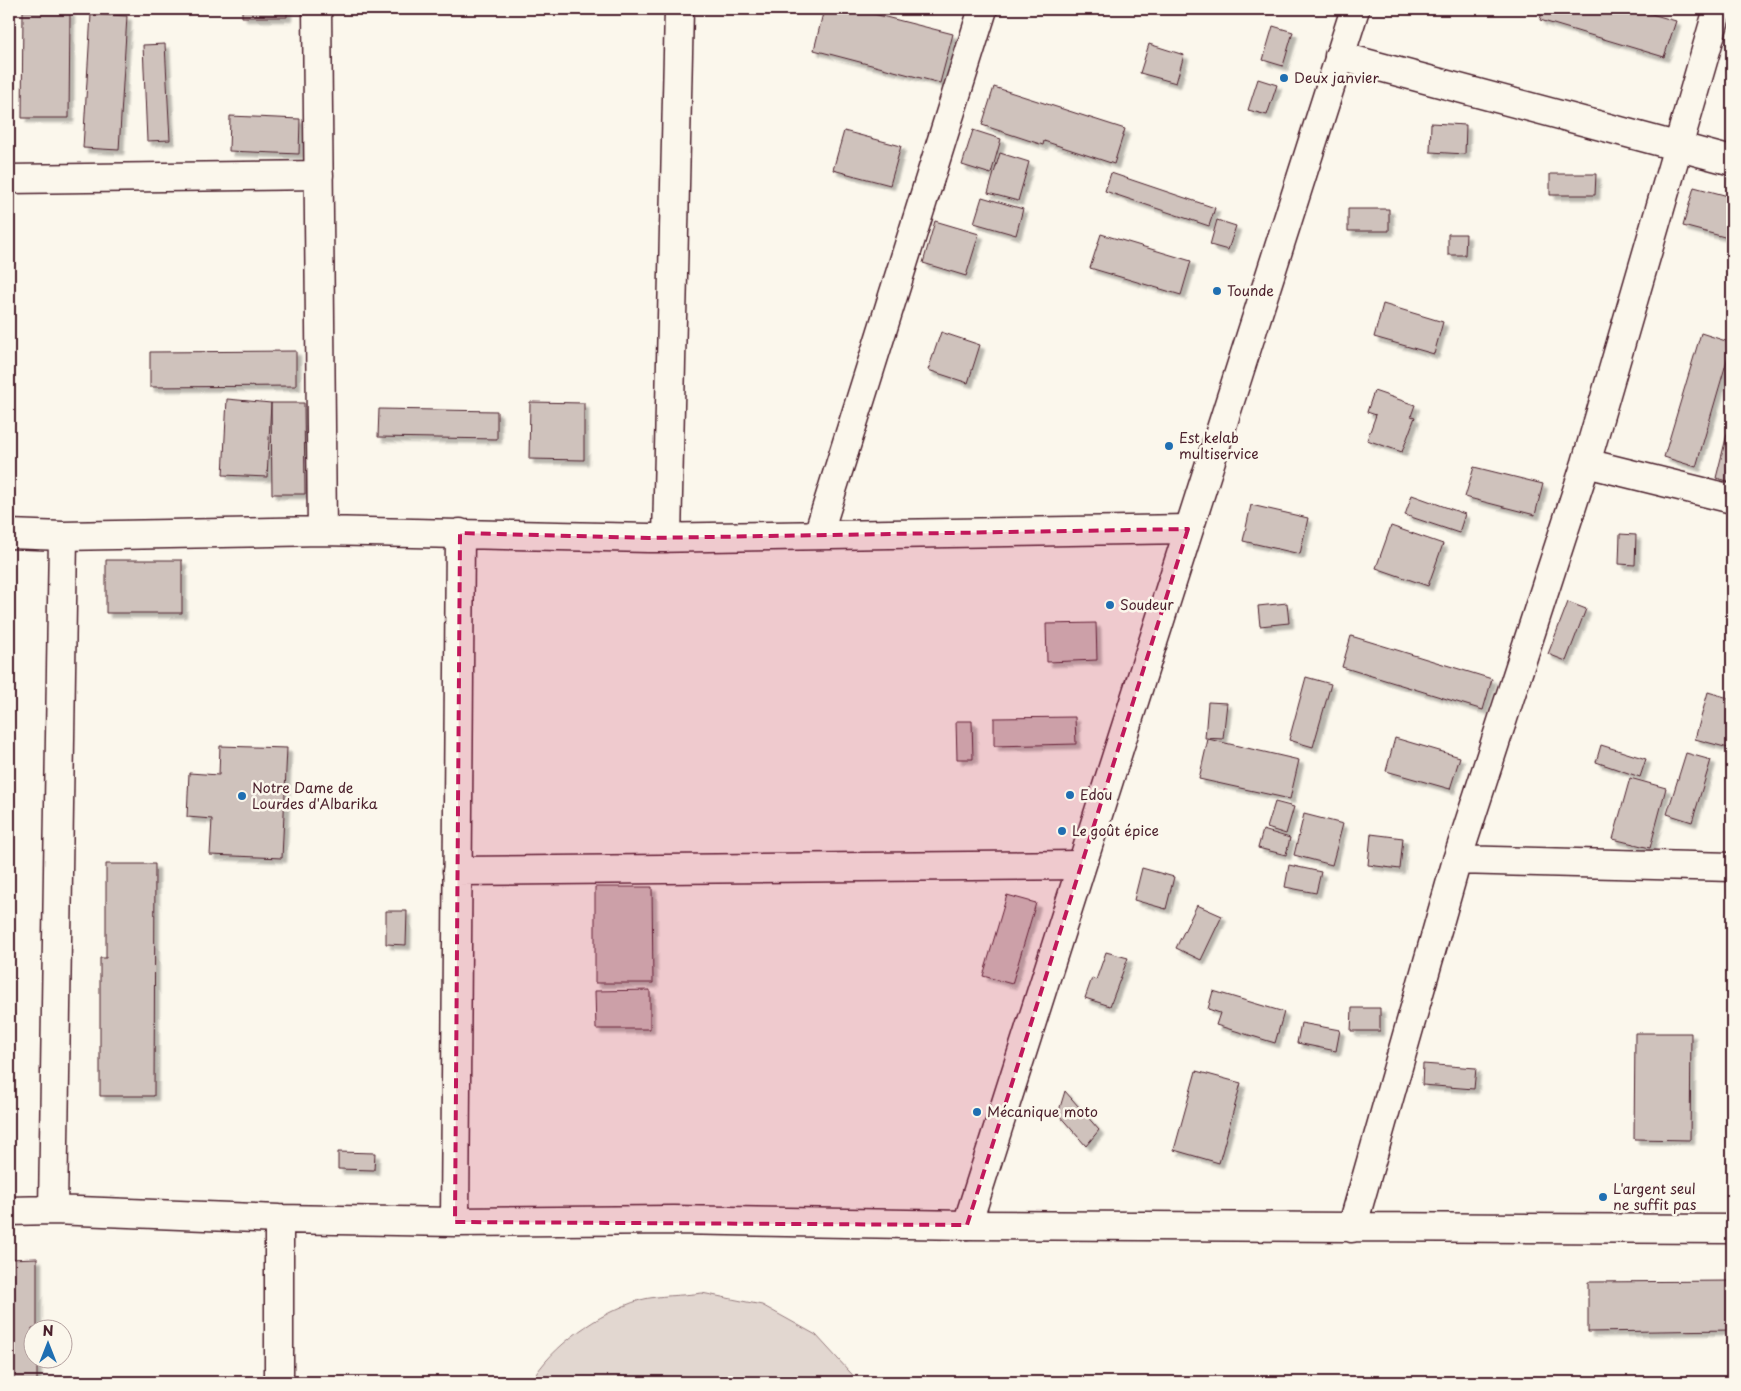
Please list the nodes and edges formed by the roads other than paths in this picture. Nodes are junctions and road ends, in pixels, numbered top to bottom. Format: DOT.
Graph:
graph roads {
  1 [pos="318,9"];
  2 [pos="679,9"];
  3 [pos="983,9"];
  4 [pos="1355,9"];
  5 [pos="1718,9"];
  6 [pos="1340,56"];
  7 [pos="1677,146"];
  8 [pos="1732,161"];
  9 [pos="319,175"];
  10 [pos="9,179"];
  11 [pos="1586,463"];
  12 [pos="1732,499"];
  13 [pos="1188,528"];
  14 [pos="322,531"];
  15 [pos="460,533"];
  16 [pos="9,534"];
  17 [pos="818,535"];
  18 [pos="63,536"];
  19 [pos="667,538"];
  20 [pos="1457,860"];
  21 [pos="1080,865"];
  22 [pos="1732,867"];
  23 [pos="458,870"];
  24 [pos="9,1210"];
  25 [pos="53,1210"];
  26 [pos="279,1219"];
  27 [pos="455,1222"];
  28 [pos="966,1226"];
  29 [pos="1352,1228"];
  30 [pos="1732,1229"];
  31 [pos="279,1382"];
  1 -- 9 [label="street"];
  2 -- 19 [label="street"];
  3 -- 17 [label="street"];
  4 -- 6 [label="street"];
  5 -- 7 [label="street"];
  6 -- 7 [label="street"];
  6 -- 13 [label="street"];
  7 -- 8 [label="street"];
  7 -- 11 [label="street"];
  9 -- 10 [label="street"];
  9 -- 14 [label="street"];
  11 -- 12 [label="street"];
  11 -- 20 [label="street"];
  13 -- 17 [label="street"];
  13 -- 21 [label="street"];
  14 -- 15 [label="street"];
  14 -- 18 [label="street"];
  15 -- 19 [label="street"];
  15 -- 23 [label="street"];
  16 -- 18 [label="street"];
  17 -- 19 [label="street"];
  18 -- 25 [label="street"];
  20 -- 22 [label="street"];
  20 -- 29 [label="street"];
  21 -- 23 [label="street"];
  21 -- 28 [label="street"];
  23 -- 27 [label="street"];
  24 -- 25 [label="street"];
  25 -- 26 [label="street"];
  26 -- 27 [label="street"];
  26 -- 31 [label="street"];
  27 -- 28 [label="street"];
  28 -- 29 [label="street"];
  29 -- 30 [label="street"];
}
